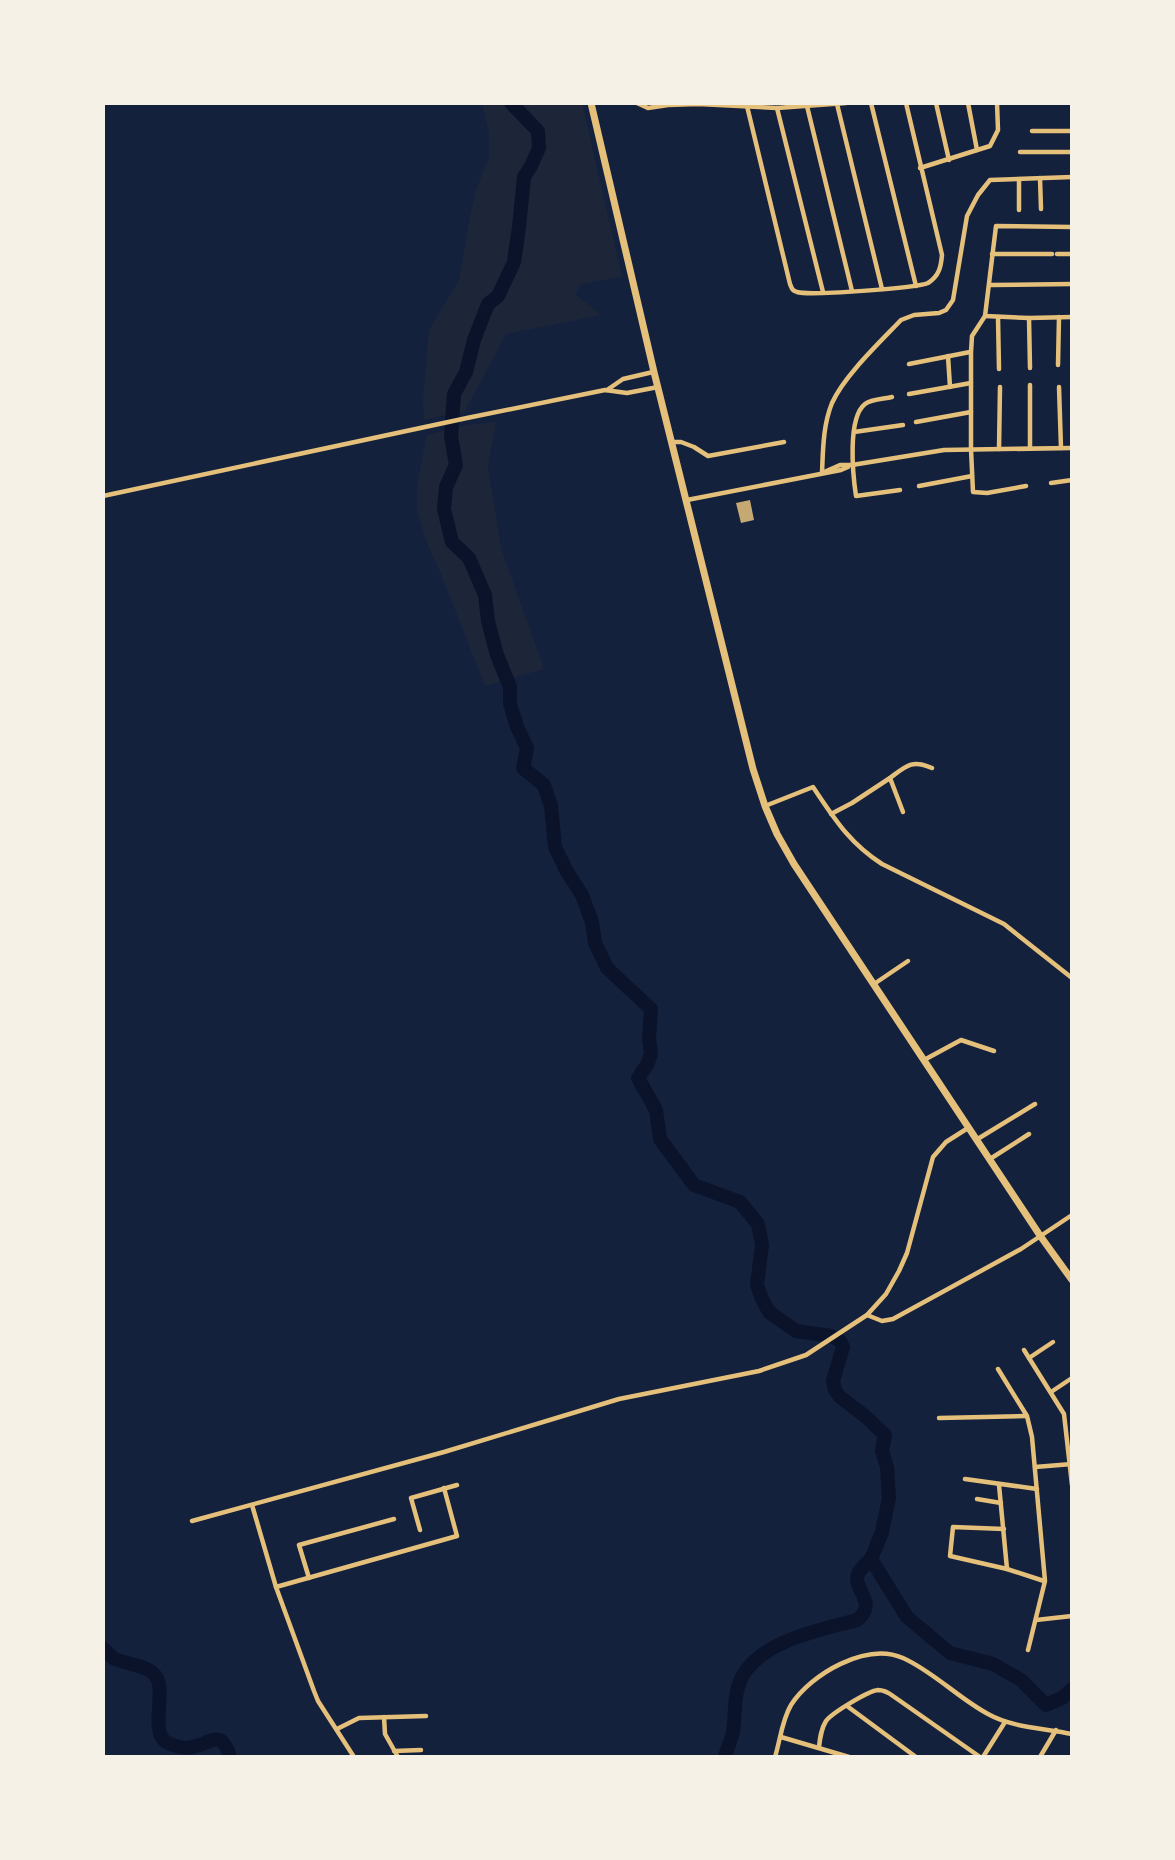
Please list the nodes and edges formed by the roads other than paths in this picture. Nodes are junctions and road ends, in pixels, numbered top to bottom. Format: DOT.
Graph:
graph roads {
  1 [pos="591,103"];
  2 [pos="637,103"];
  3 [pos="846,103"];
  4 [pos="871,103"];
  5 [pos="906,103"];
  6 [pos="936,103"];
  7 [pos="968,103"];
  8 [pos="996,103"];
  9 [pos="668,104"];
  10 [pos="698,104"];
  11 [pos="729,104"];
  12 [pos="823,104"];
  13 [pos="837,104"];
  14 [pos="759,105"];
  15 [pos="792,105"];
  16 [pos="747,106"];
  17 [pos="807,106"];
  18 [pos="778,108"];
  19 [pos="1032,131"];
  20 [pos="1072,131"];
  21 [pos="977,150"];
  22 [pos="1020,152"];
  23 [pos="1072,152"];
  24 [pos="949,160"];
  25 [pos="920,168"];
  26 [pos="1072,177"];
  27 [pos="1040,178"];
  28 [pos="1019,180"];
  29 [pos="1041,209"];
  30 [pos="1018,210"];
  31 [pos="1072,227"];
  32 [pos="992,254"];
  33 [pos="1072,254"];
  34 [pos="1072,284"];
  35 [pos="990,285"];
  36 [pos="916,286"];
  37 [pos="881,289"];
  38 [pos="852,291"];
  39 [pos="823,292"];
  40 [pos="985,316"];
  41 [pos="998,317"];
  42 [pos="1059,317"];
  43 [pos="1072,317"];
  44 [pos="1029,318"];
  45 [pos="971,352"];
  46 [pos="948,356"];
  47 [pos="909,364"];
  48 [pos="1058,365"];
  49 [pos="1030,368"];
  50 [pos="999,369"];
  51 [pos="654,372"];
  52 [pos="971,383"];
  53 [pos="1030,385"];
  54 [pos="658,387"];
  55 [pos="950,387"];
  56 [pos="1000,387"];
  57 [pos="1059,387"];
  58 [pos="605,390"];
  59 [pos="909,394"];
  60 [pos="892,397"];
  61 [pos="971,412"];
  62 [pos="916,422"];
  63 [pos="903,425"];
  64 [pos="854,432"];
  65 [pos="673,442"];
  66 [pos="785,442"];
  67 [pos="1030,448"];
  68 [pos="1061,448"];
  69 [pos="1072,448"];
  70 [pos="971,449"];
  71 [pos="999,449"];
  72 [pos="852,465"];
  73 [pos="822,473"];
  74 [pos="972,476"];
  75 [pos="1072,480"];
  76 [pos="1051,483"];
  77 [pos="919,486"];
  78 [pos="1026,486"];
  79 [pos="900,490"];
  80 [pos="103,496"];
  81 [pos="687,500"];
  82 [pos="932,768"];
  83 [pos="890,778"];
  84 [pos="765,806"];
  85 [pos="903,812"];
  86 [pos="831,814"];
  87 [pos="908,961"];
  88 [pos="1072,978"];
  89 [pos="873,984"];
  90 [pos="994,1051"];
  91 [pos="923,1060"];
  92 [pos="1034,1104"];
  93 [pos="968,1127"];
  94 [pos="1029,1134"];
  95 [pos="976,1140"];
  96 [pos="989,1160"];
  97 [pos="1072,1215"];
  98 [pos="1041,1237"];
  99 [pos="1072,1280"];
  100 [pos="867,1315"];
  101 [pos="1053,1342"];
  102 [pos="1024,1350"];
  103 [pos="1029,1358"];
  104 [pos="998,1369"];
  105 [pos="1072,1378"];
  106 [pos="1051,1392"];
  107 [pos="1027,1416"];
  108 [pos="939,1419"];
  109 [pos="1071,1464"];
  110 [pos="1034,1467"];
  111 [pos="965,1479"];
  112 [pos="457,1485"];
  113 [pos="999,1485"];
  114 [pos="1072,1485"];
  115 [pos="444,1488"];
  116 [pos="1037,1489"];
  117 [pos="976,1499"];
  118 [pos="1001,1503"];
  119 [pos="252,1505"];
  120 [pos="394,1519"];
  121 [pos="192,1521"];
  122 [pos="1004,1529"];
  123 [pos="420,1530"];
  124 [pos="1007,1569"];
  125 [pos="309,1578"];
  126 [pos="1045,1581"];
  127 [pos="276,1587"];
  128 [pos="1072,1616"];
  129 [pos="1036,1620"];
  130 [pos="1028,1650"];
  131 [pos="847,1706"];
  132 [pos="426,1716"];
  133 [pos="384,1717"];
  134 [pos="1005,1722"];
  135 [pos="337,1729"];
  136 [pos="1056,1730"];
  137 [pos="1072,1734"];
  138 [pos="781,1737"];
  139 [pos="818,1748"];
  140 [pos="421,1750"];
  141 [pos="394,1751"];
  142 [pos="354,1757"];
  143 [pos="398,1757"];
  144 [pos="775,1757"];
  145 [pos="849,1757"];
  146 [pos="916,1757"];
  147 [pos="981,1757"];
  148 [pos="1040,1757"];
  1 -- 51 [label="main road"];
  2 -- 9 [label="street"];
  3 -- 13 [label="street"];
  4 -- 36 [label="street"];
  5 -- 25 [label="street"];
  6 -- 24 [label="street"];
  7 -- 21 [label="street"];
  8 -- 21 [label="street"];
  9 -- 10 [label="street"];
  10 -- 11 [label="street"];
  11 -- 16 [label="street"];
  12 -- 13 [label="street"];
  12 -- 17 [label="street"];
  13 -- 37 [label="street"];
  14 -- 16 [label="street"];
  14 -- 18 [label="street"];
  15 -- 17 [label="street"];
  15 -- 18 [label="street"];
  16 -- 39 [label="street"];
  17 -- 38 [label="street"];
  18 -- 39 [label="street"];
  19 -- 20 [label="street"];
  21 -- 24 [label="street"];
  22 -- 23 [label="street"];
  24 -- 25 [label="street"];
  25 -- 36 [label="street"];
  26 -- 27 [label="street"];
  27 -- 28 [label="street"];
  27 -- 29 [label="street"];
  28 -- 30 [label="street"];
  28 -- 73 [label="street"];
  31 -- 32 [label="street"];
  32 -- 33 [label="street"];
  32 -- 35 [label="street"];
  34 -- 35 [label="street"];
  35 -- 40 [label="street"];
  36 -- 37 [label="street"];
  37 -- 38 [label="street"];
  38 -- 39 [label="street"];
  40 -- 41 [label="street"];
  40 -- 45 [label="street"];
  41 -- 44 [label="street"];
  41 -- 50 [label="street"];
  42 -- 43 [label="street"];
  42 -- 44 [label="street"];
  42 -- 48 [label="street"];
  44 -- 49 [label="street"];
  45 -- 46 [label="street"];
  45 -- 52 [label="street"];
  46 -- 47 [label="street"];
  46 -- 55 [label="street"];
  51 -- 54 [label="main road"];
  51 -- 58 [label="street"];
  52 -- 55 [label="street"];
  52 -- 61 [label="street"];
  53 -- 67 [label="street"];
  54 -- 58 [label="street"];
  54 -- 65 [label="main road"];
  55 -- 59 [label="street"];
  56 -- 71 [label="street"];
  57 -- 68 [label="street"];
  58 -- 80 [label="street"];
  60 -- 64 [label="street"];
  61 -- 62 [label="street"];
  61 -- 70 [label="street"];
  63 -- 64 [label="street"];
  64 -- 72 [label="street"];
  65 -- 66 [label="street"];
  65 -- 81 [label="main road"];
  67 -- 68 [label="street"];
  67 -- 71 [label="street"];
  68 -- 69 [label="street"];
  70 -- 71 [label="street"];
  70 -- 72 [label="street"];
  70 -- 74 [label="street"];
  72 -- 73 [label="street"];
  72 -- 79 [label="street"];
  73 -- 81 [label="street"];
  74 -- 77 [label="street"];
  74 -- 78 [label="street"];
  75 -- 76 [label="street"];
  81 -- 84 [label="main road"];
  82 -- 83 [label="street"];
  83 -- 85 [label="street"];
  83 -- 86 [label="street"];
  84 -- 86 [label="street"];
  84 -- 89 [label="main road"];
  86 -- 88 [label="street"];
  87 -- 89 [label="street"];
  89 -- 91 [label="main road"];
  90 -- 91 [label="street"];
  91 -- 93 [label="main road"];
  92 -- 95 [label="street"];
  93 -- 95 [label="main road"];
  93 -- 100 [label="street"];
  94 -- 96 [label="street"];
  95 -- 96 [label="main road"];
  96 -- 98 [label="main road"];
  97 -- 98 [label="street"];
  98 -- 99 [label="main road"];
  98 -- 100 [label="street"];
  100 -- 119 [label="street"];
  101 -- 103 [label="street"];
  102 -- 103 [label="street"];
  103 -- 106 [label="street"];
  104 -- 107 [label="street"];
  105 -- 106 [label="street"];
  106 -- 109 [label="street"];
  107 -- 108 [label="street"];
  107 -- 110 [label="street"];
  109 -- 110 [label="street"];
  109 -- 114 [label="street"];
  110 -- 116 [label="street"];
  111 -- 113 [label="street"];
  112 -- 115 [label="street"];
  113 -- 116 [label="street"];
  113 -- 118 [label="street"];
  115 -- 123 [label="street"];
  115 -- 125 [label="street"];
  116 -- 126 [label="street"];
  117 -- 118 [label="street"];
  118 -- 122 [label="street"];
  119 -- 121 [label="street"];
  119 -- 127 [label="street"];
  120 -- 125 [label="street"];
  122 -- 124 [label="street"];
  122 -- 124 [label="street"];
  124 -- 126 [label="street"];
  125 -- 127 [label="street"];
  126 -- 129 [label="street"];
  127 -- 135 [label="street"];
  128 -- 129 [label="street"];
  129 -- 130 [label="street"];
  131 -- 139 [label="street"];
  131 -- 146 [label="street"];
  131 -- 147 [label="street"];
  132 -- 133 [label="street"];
  133 -- 135 [label="street"];
  133 -- 141 [label="street"];
  134 -- 136 [label="street"];
  134 -- 138 [label="street"];
  134 -- 147 [label="street"];
  135 -- 142 [label="street"];
  136 -- 137 [label="street"];
  136 -- 148 [label="street"];
  138 -- 139 [label="street"];
  138 -- 144 [label="street"];
  139 -- 145 [label="street"];
  140 -- 141 [label="street"];
  141 -- 143 [label="street"];
}
